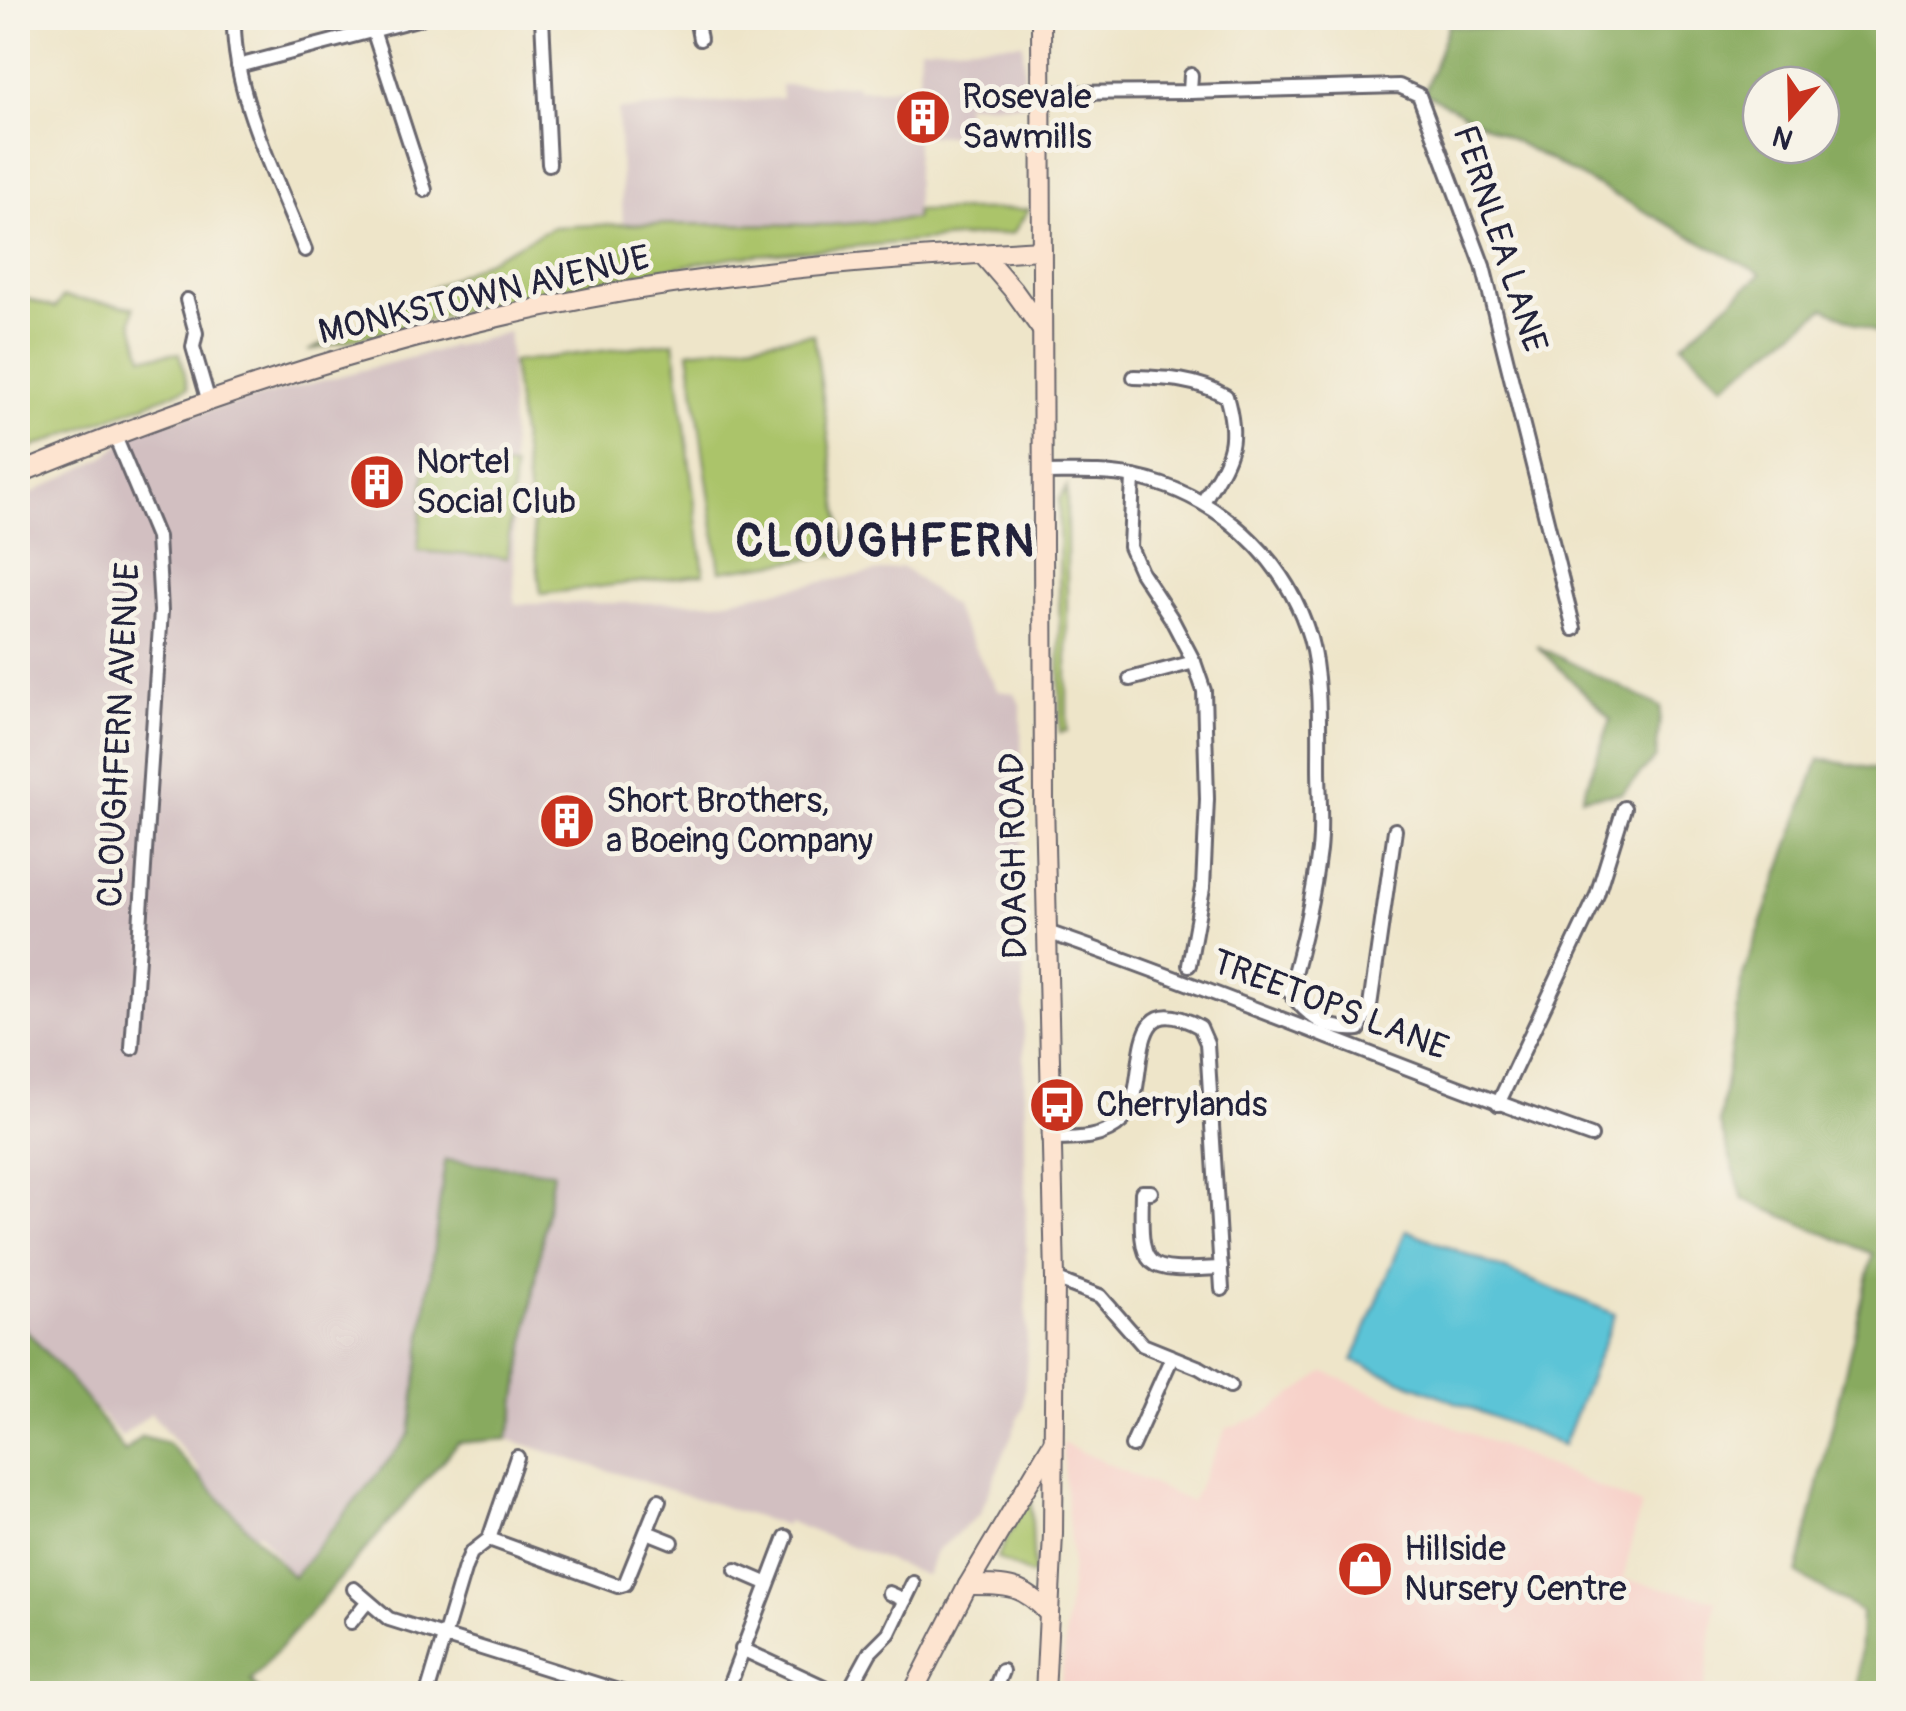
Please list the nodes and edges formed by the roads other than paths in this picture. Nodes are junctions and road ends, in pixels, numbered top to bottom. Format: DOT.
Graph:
graph roads {
  1 [pos="234,18"];
  2 [pos="421,18"];
  3 [pos="542,18"];
  4 [pos="696,18"];
  5 [pos="1041,18"];
  6 [pos="404,20"];
  7 [pos="373,30"];
  8 [pos="700,39"];
  9 [pos="238,66"];
  10 [pos="1191,75"];
  11 [pos="1190,92"];
  12 [pos="1040,93"];
  13 [pos="549,164"];
  14 [pos="425,190"];
  15 [pos="306,250"];
  16 [pos="1042,250"];
  17 [pos="982,254"];
  18 [pos="187,300"];
  19 [pos="1042,330"];
  20 [pos="1134,378"];
  21 [pos="209,402"];
  22 [pos="114,434"];
  23 [pos="1043,473"];
  24 [pos="18,474"];
  25 [pos="1133,476"];
  26 [pos="1203,502"];
  27 [pos="1574,629"];
  28 [pos="1194,662"];
  29 [pos="1130,679"];
  30 [pos="1624,808"];
  31 [pos="1395,830"];
  32 [pos="1047,932"];
  33 [pos="1189,966"];
  34 [pos="132,1048"];
  35 [pos="1498,1104"];
  36 [pos="1591,1136"];
  37 [pos="1050,1139"];
  38 [pos="1151,1192"];
  39 [pos="1220,1268"];
  40 [pos="1054,1278"];
  41 [pos="1222,1289"];
  42 [pos="1172,1357"];
  43 [pos="1230,1386"];
  44 [pos="1053,1441"];
  45 [pos="1132,1446"];
  46 [pos="516,1457"];
  47 [pos="659,1500"];
  48 [pos="646,1532"];
  49 [pos="786,1538"];
  50 [pos="489,1539"];
  51 [pos="672,1542"];
  52 [pos="736,1570"];
  53 [pos="766,1583"];
  54 [pos="913,1583"];
  55 [pos="968,1585"];
  56 [pos="354,1589"];
  57 [pos="888,1593"];
  58 [pos="905,1600"];
  59 [pos="367,1602"];
  60 [pos="1049,1614"];
  61 [pos="350,1622"];
  62 [pos="444,1636"];
  63 [pos="742,1648"];
  64 [pos="1002,1671"];
  65 [pos="427,1694"];
  66 [pos="628,1694"];
  67 [pos="726,1694"];
  68 [pos="839,1694"];
  69 [pos="847,1694"];
  70 [pos="912,1694"];
  71 [pos="993,1694"];
  72 [pos="1046,1694"];
  1 -- 9 [label="street"];
  2 -- 6 [label="street"];
  3 -- 13 [label="street"];
  4 -- 8 [label="street"];
  5 -- 12 [label="main road, DOAGH ROAD"];
  6 -- 7 [label="street"];
  7 -- 9 [label="street"];
  7 -- 14 [label="street"];
  9 -- 15 [label="street"];
  10 -- 11 [label="street"];
  11 -- 12 [label="street, FERNLEA LANE"];
  11 -- 27 [label="street, FERNLEA LANE"];
  12 -- 16 [label="main road, DOAGH ROAD"];
  16 -- 17 [label="main road, MONKSTOWN AVENUE"];
  16 -- 19 [label="main road, DOAGH ROAD"];
  17 -- 19 [label="main road"];
  17 -- 21 [label="main road, MONKSTOWN AVENUE"];
  18 -- 21 [label="street"];
  19 -- 23 [label="main road, DOAGH ROAD"];
  20 -- 26 [label="street"];
  21 -- 22 [label="main road, MONKSTOWN AVENUE"];
  22 -- 24 [label="main road, MONKSTOWN AVENUE"];
  22 -- 34 [label="street, CLOUGHFERN AVENUE"];
  23 -- 25 [label="street"];
  23 -- 32 [label="main road, DOAGH ROAD"];
  25 -- 26 [label="street"];
  25 -- 28 [label="street"];
  26 -- 31 [label="street"];
  28 -- 29 [label="street"];
  28 -- 33 [label="street"];
  30 -- 35 [label="street"];
  32 -- 35 [label="street, TREETOPS LANE"];
  32 -- 37 [label="main road, DOAGH ROAD"];
  35 -- 36 [label="street, TREETOPS LANE"];
  37 -- 39 [label="street"];
  37 -- 40 [label="main road, DOAGH ROAD"];
  38 -- 39 [label="street"];
  39 -- 41 [label="street"];
  40 -- 42 [label="street"];
  40 -- 44 [label="main road, DOAGH ROAD"];
  42 -- 43 [label="street"];
  42 -- 45 [label="street"];
  44 -- 55 [label="main road"];
  44 -- 60 [label="main road, DOAGH ROAD"];
  46 -- 50 [label="street"];
  47 -- 48 [label="street"];
  48 -- 50 [label="street"];
  48 -- 51 [label="street"];
  49 -- 53 [label="street"];
  50 -- 62 [label="street"];
  52 -- 53 [label="street"];
  53 -- 63 [label="street"];
  54 -- 58 [label="street"];
  55 -- 60 [label="main road"];
  55 -- 70 [label="main road"];
  56 -- 59 [label="street"];
  57 -- 58 [label="street"];
  58 -- 69 [label="street"];
  59 -- 61 [label="street"];
  59 -- 62 [label="street"];
  60 -- 72 [label="main road, DOAGH ROAD"];
  62 -- 65 [label="street"];
  62 -- 66 [label="street"];
  63 -- 67 [label="street"];
  63 -- 68 [label="street"];
  64 -- 71 [label="street"];
}
